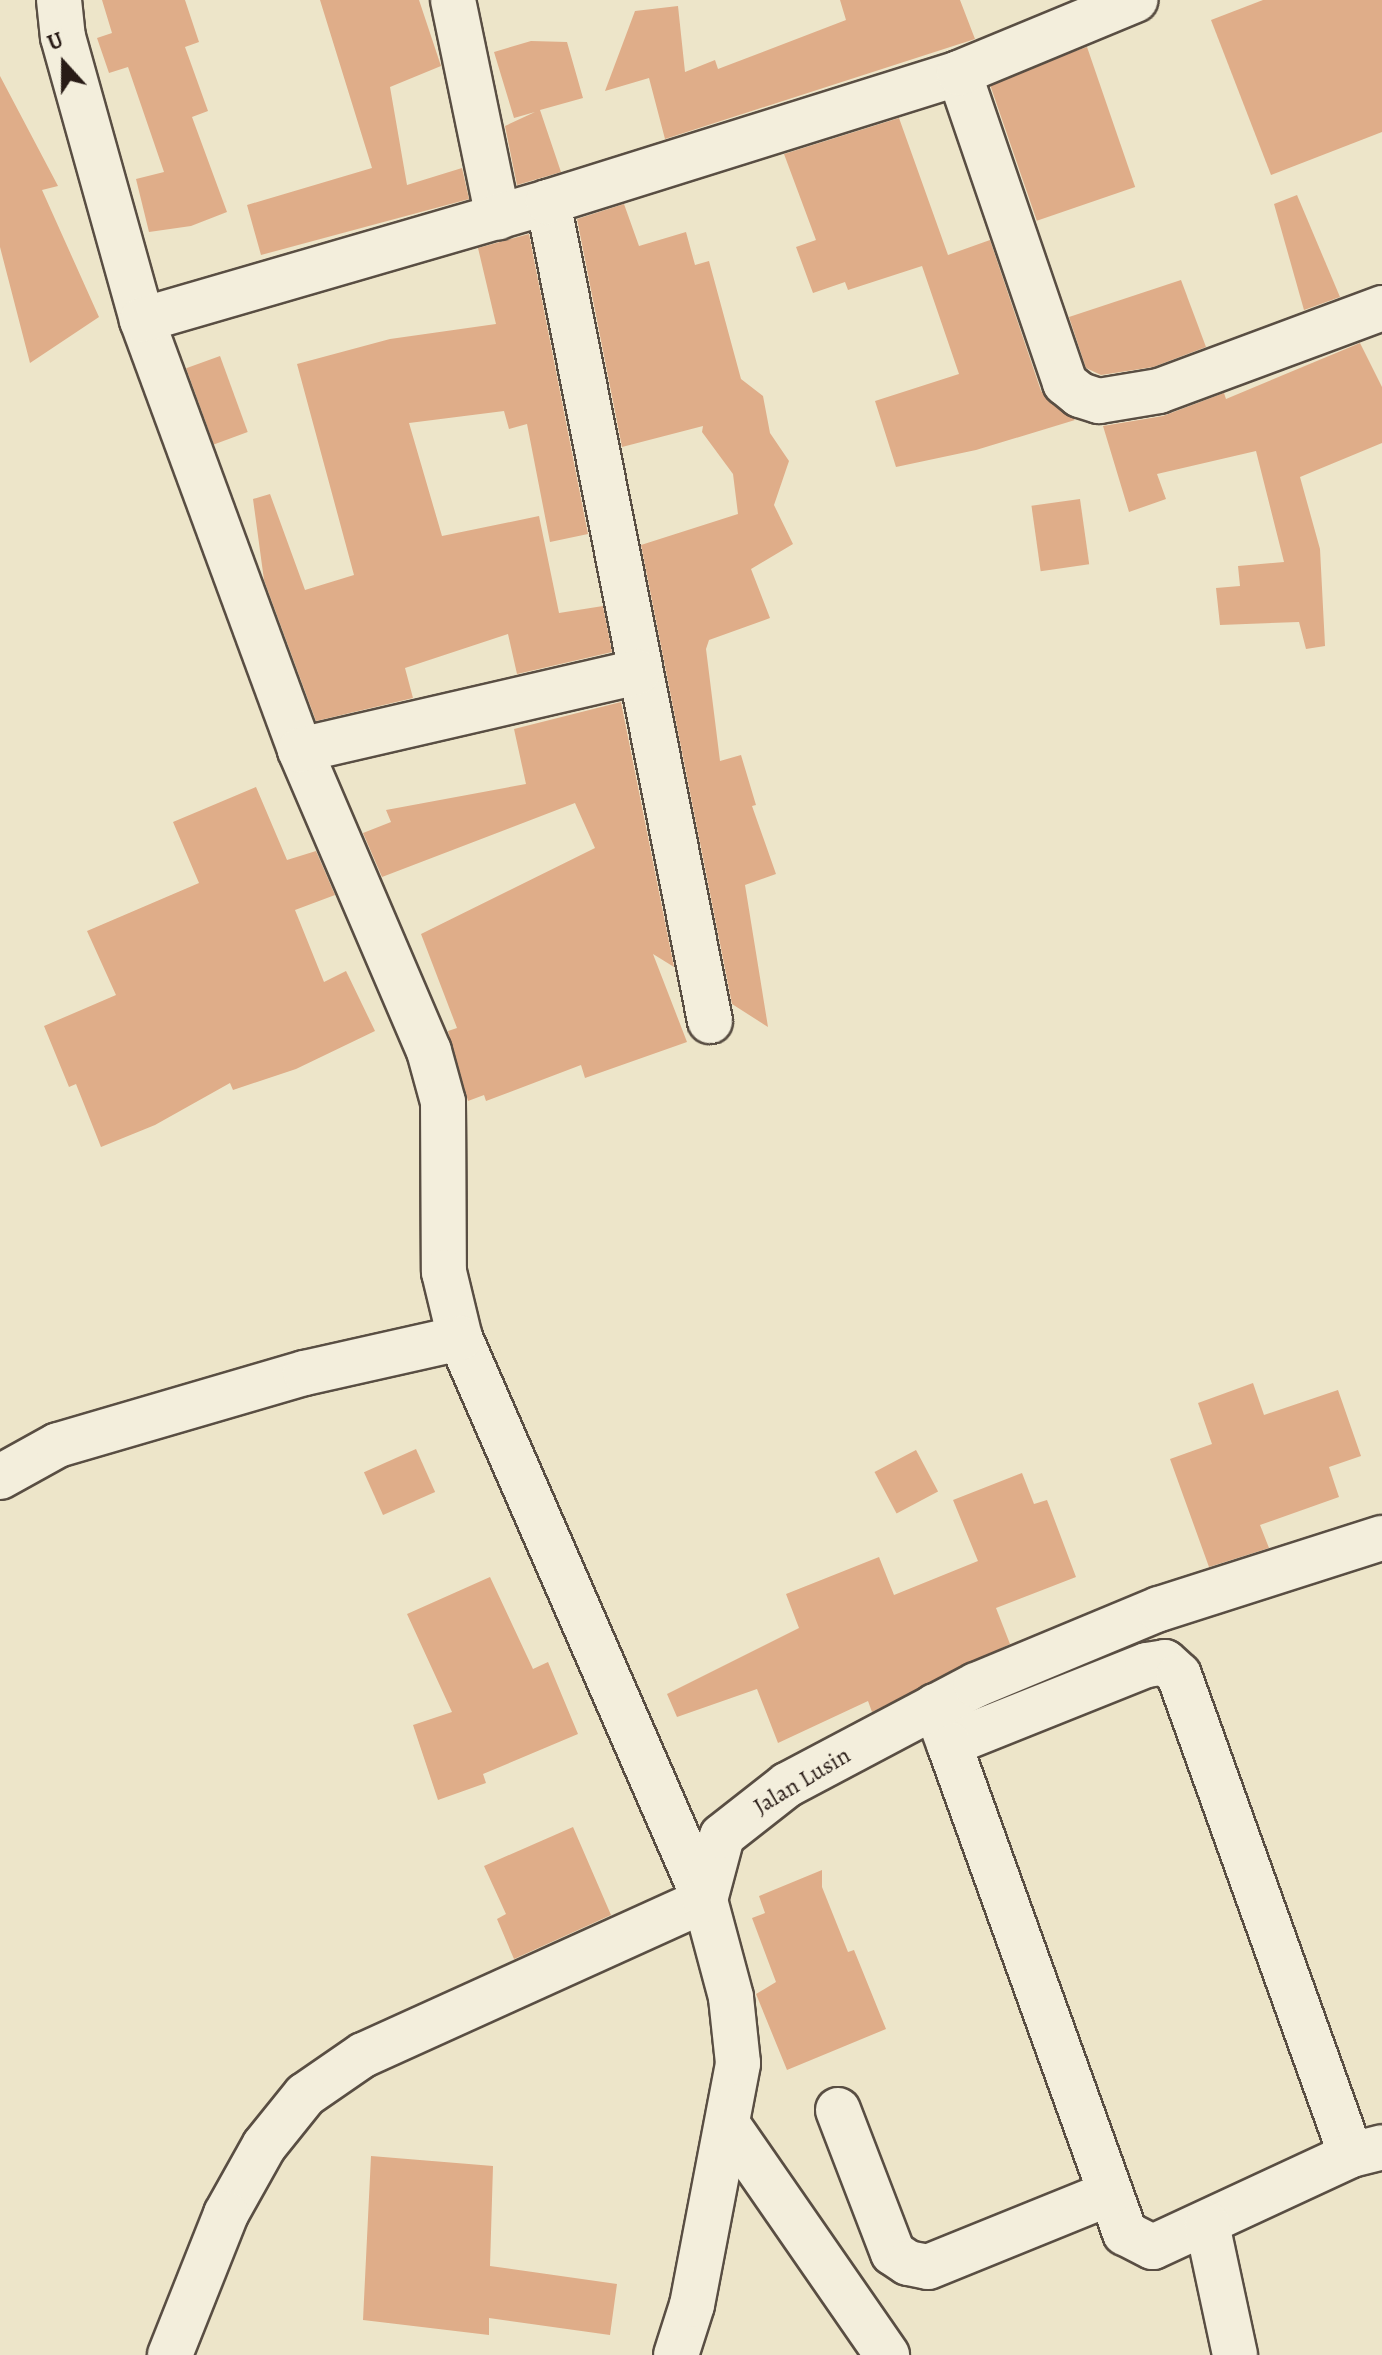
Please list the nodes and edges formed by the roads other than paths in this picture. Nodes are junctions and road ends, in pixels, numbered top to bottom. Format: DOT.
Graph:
graph roads {
  1 [pos="59,0"];
  2 [pos="453,0"];
  3 [pos="1135,0"];
  4 [pos="1051,17"];
  5 [pos="959,73"];
  6 [pos="548,202"];
  7 [pos="498,217"];
  8 [pos="1382,308"];
  9 [pos="142,320"];
  10 [pos="638,672"];
  11 [pos="300,750"];
  12 [pos="710,1021"];
  13 [pos="460,1338"];
  14 [pos="0,1477"];
  15 [pos="1382,1538"];
  16 [pos="942,1725"];
  17 [pos="705,1900"];
  18 [pos="838,2110"];
  19 [pos="730,2128"];
  20 [pos="1366,2151"];
  21 [pos="1108,2194"];
  22 [pos="1207,2224"];
  23 [pos="170,2355"];
  24 [pos="676,2355"];
  25 [pos="887,2355"];
  26 [pos="1235,2355"];
  1 -- 9 [label="street"];
  2 -- 7 [label="street"];
  3 -- 4 [label="street"];
  4 -- 5 [label="street"];
  5 -- 6 [label="street"];
  5 -- 8 [label="street"];
  6 -- 7 [label="street"];
  6 -- 10 [label="street"];
  7 -- 9 [label="street"];
  9 -- 11 [label="street"];
  10 -- 11 [label="street"];
  10 -- 12 [label="street"];
  11 -- 13 [label="street"];
  13 -- 14 [label="street"];
  13 -- 17 [label="street"];
  15 -- 16 [label="street, Jalan Lusin"];
  16 -- 17 [label="street, Jalan Lusin"];
  16 -- 20 [label="street"];
  16 -- 21 [label="street"];
  17 -- 19 [label="street, Jalan Lusin"];
  17 -- 23 [label="street"];
  18 -- 21 [label="street"];
  19 -- 24 [label="street, Jalan Lusin"];
  19 -- 25 [label="street"];
  20 -- 22 [label="street"];
  21 -- 22 [label="street"];
  22 -- 26 [label="street"];
}
